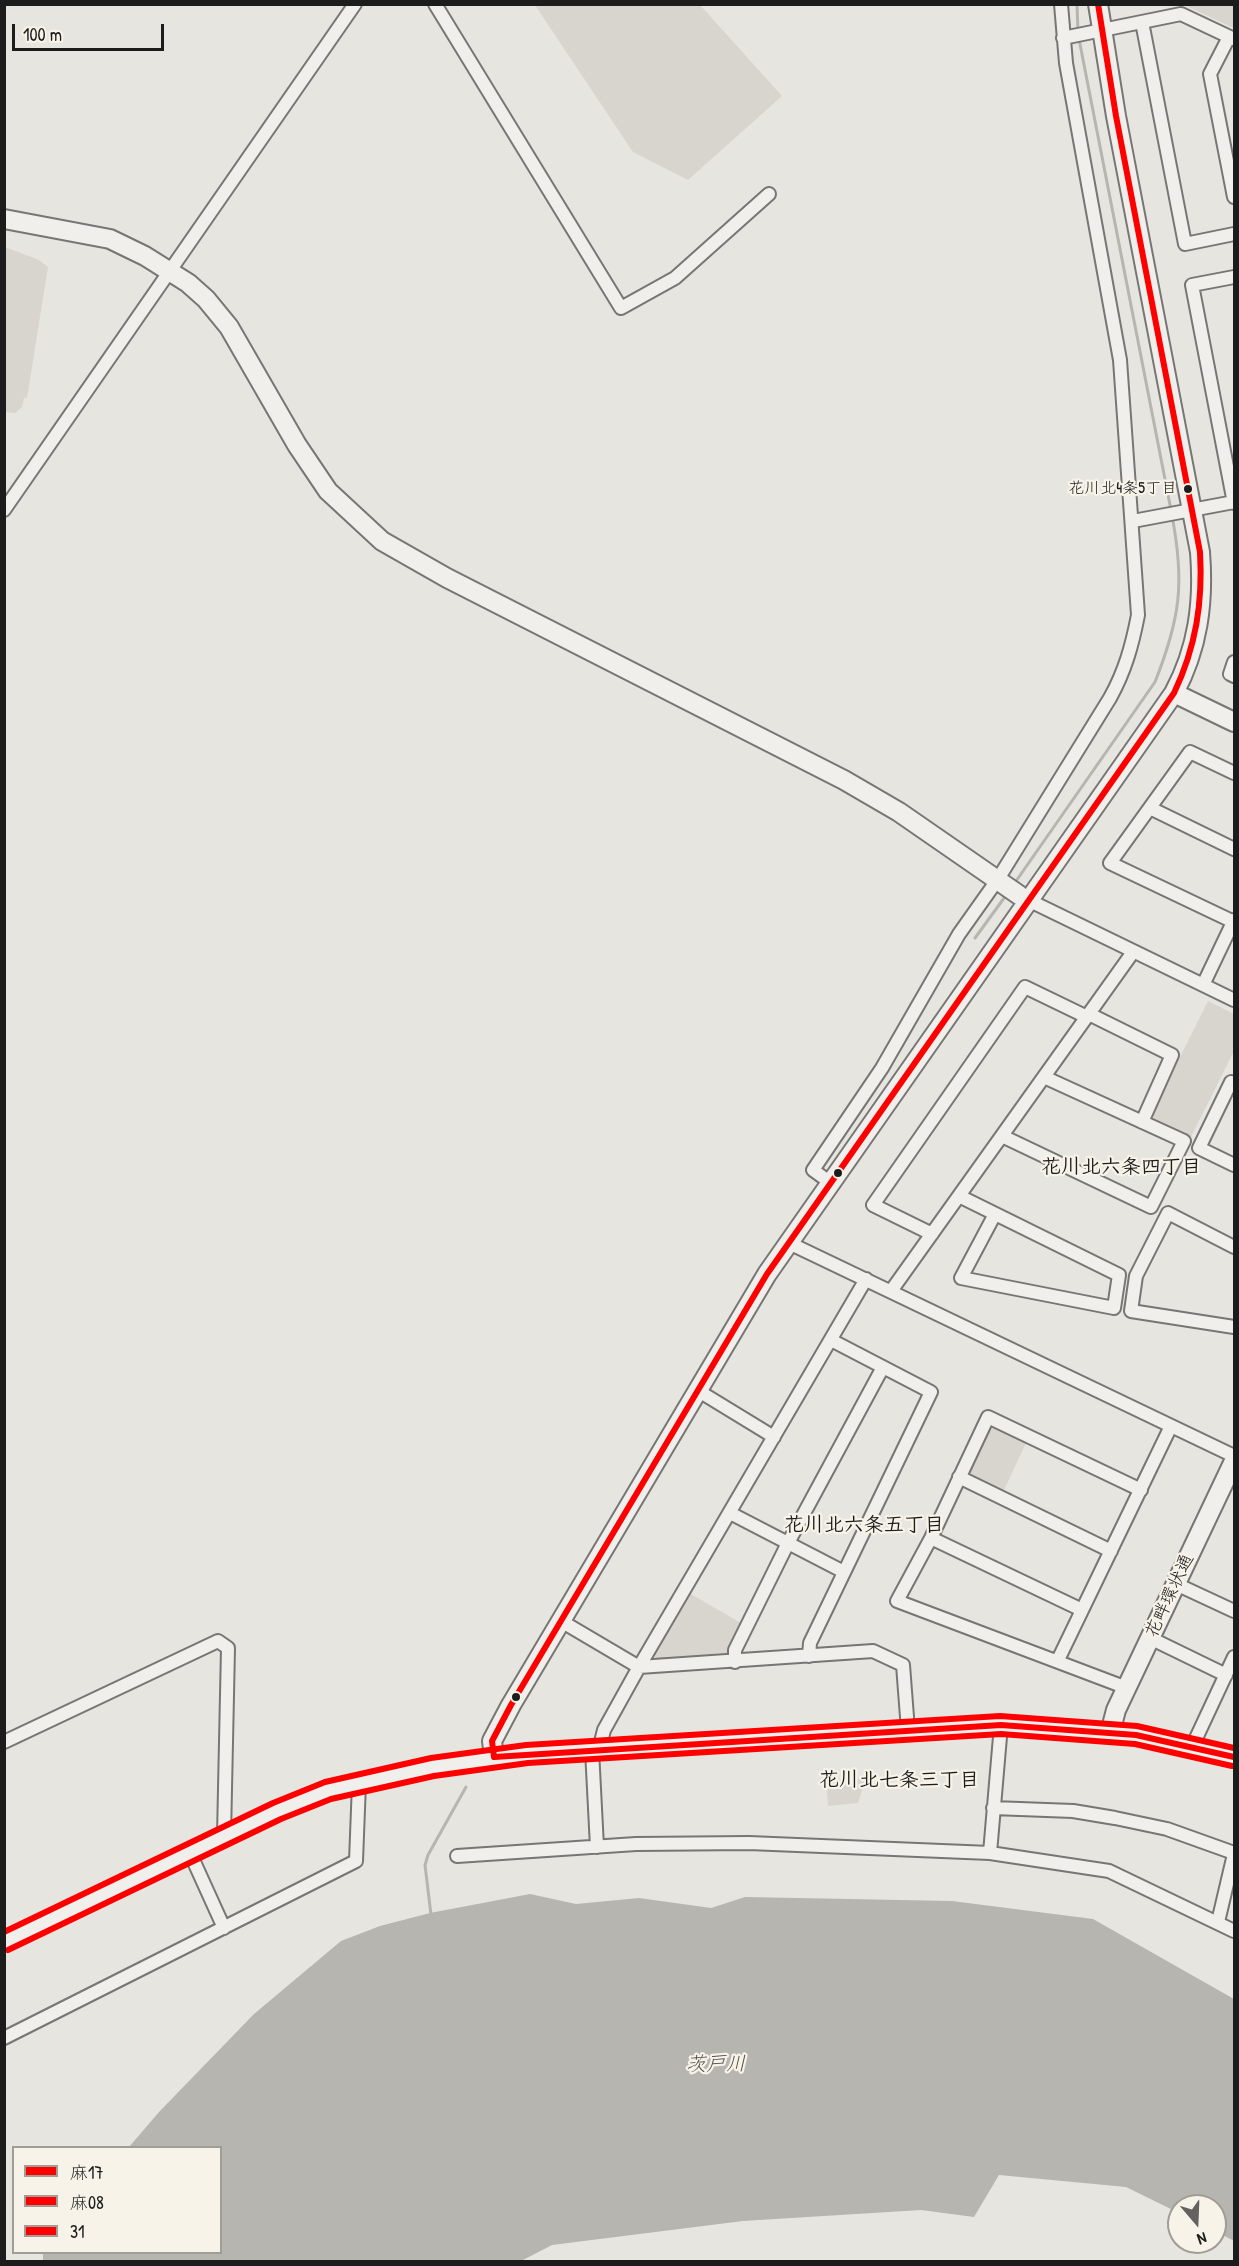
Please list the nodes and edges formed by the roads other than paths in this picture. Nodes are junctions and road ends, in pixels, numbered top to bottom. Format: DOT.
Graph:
graph roads {
  1 [pos="355,4"];
  2 [pos="435,4"];
  3 [pos="1061,4"];
  4 [pos="1098,4"];
  5 [pos="1142,22"];
  6 [pos="1094,32"];
  7 [pos="1067,37"];
  8 [pos="1232,38"];
  9 [pos="769,194"];
  10 [pos="1234,197"];
  11 [pos="4,219"];
  12 [pos="1234,234"];
  13 [pos="168,271"];
  14 [pos="1234,277"];
  15 [pos="1234,502"];
  16 [pos="4,510"];
  17 [pos="1185,511"];
  18 [pos="1133,521"];
  19 [pos="1234,662"];
  20 [pos="1234,676"];
  21 [pos="1174,693"];
  22 [pos="1234,722"];
  23 [pos="1234,773"];
  24 [pos="1150,808"];
  25 [pos="1234,849"];
  26 [pos="1012,890"];
  27 [pos="1234,921"];
  28 [pos="1133,952"];
  29 [pos="1203,985"];
  30 [pos="1234,1000"];
  31 [pos="1088,1015"];
  32 [pos="1044,1077"];
  33 [pos="1234,1084"];
  34 [pos="1142,1122"];
  35 [pos="1002,1136"];
  36 [pos="1234,1165"];
  37 [pos="831,1183"];
  38 [pos="959,1196"];
  39 [pos="995,1214"];
  40 [pos="932,1234"];
  41 [pos="789,1242"];
  42 [pos="1234,1247"];
  43 [pos="866,1280"];
  44 [pos="891,1292"];
  45 [pos="1234,1327"];
  46 [pos="831,1340"];
  47 [pos="883,1367"];
  48 [pos="697,1390"];
  49 [pos="1172,1426"];
  50 [pos="774,1437"];
  51 [pos="1234,1456"];
  52 [pos="1234,1461"];
  53 [pos="959,1477"];
  54 [pos="1141,1490"];
  55 [pos="730,1513"];
  56 [pos="932,1538"];
  57 [pos="788,1543"];
  58 [pos="1111,1551"];
  59 [pos="844,1572"];
  60 [pos="1176,1584"];
  61 [pos="1082,1610"];
  62 [pos="1234,1611"];
  63 [pos="561,1621"];
  64 [pos="1150,1638"];
  65 [pos="809,1656"];
  66 [pos="1234,1658"];
  67 [pos="1058,1660"];
  68 [pos="735,1662"];
  69 [pos="639,1667"];
  70 [pos="1226,1675"];
  71 [pos="1126,1688"];
  72 [pos="1001,1725"];
  73 [pos="908,1730"];
  74 [pos="1110,1733"];
  75 [pos="4,1742"];
  76 [pos="1192,1747"];
  77 [pos="596,1750"];
  78 [pos="494,1757"];
  79 [pos="1234,1757"];
  80 [pos="359,1783"];
  81 [pos="993,1808"];
  82 [pos="224,1836"];
  83 [pos="597,1847"];
  84 [pos="190,1853"];
  85 [pos="990,1853"];
  86 [pos="1234,1853"];
  87 [pos="457,1856"];
  88 [pos="1218,1922"];
  89 [pos="224,1928"];
  90 [pos="1234,1931"];
  91 [pos="4,1942"];
  92 [pos="4,2038"];
  1 -- 13 [label="street"];
  2 -- 9 [label="street"];
  3 -- 7 [label="street"];
  4 -- 6 [label="street"];
  5 -- 6 [label="street"];
  5 -- 8 [label="street"];
  5 -- 12 [label="street"];
  6 -- 7 [label="street"];
  6 -- 17 [label="street"];
  7 -- 18 [label="street"];
  8 -- 10 [label="street"];
  11 -- 13 [label="street"];
  13 -- 16 [label="street"];
  13 -- 26 [label="street"];
  14 -- 15 [label="street"];
  15 -- 17 [label="street"];
  17 -- 18 [label="street"];
  17 -- 21 [label="street"];
  18 -- 26 [label="street"];
  19 -- 20 [label="street"];
  21 -- 22 [label="street"];
  21 -- 26 [label="street"];
  23 -- 24 [label="street"];
  24 -- 25 [label="street"];
  24 -- 27 [label="street"];
  26 -- 28 [label="street"];
  26 -- 37 [label="street"];
  26 -- 37 [label="street"];
  27 -- 29 [label="street"];
  28 -- 29 [label="street"];
  28 -- 31 [label="street"];
  29 -- 30 [label="street"];
  31 -- 32 [label="street"];
  31 -- 34 [label="street"];
  31 -- 40 [label="street"];
  32 -- 34 [label="street"];
  32 -- 35 [label="street"];
  33 -- 36 [label="street"];
  34 -- 35 [label="street"];
  35 -- 38 [label="street"];
  37 -- 41 [label="street"];
  38 -- 39 [label="street"];
  38 -- 40 [label="street"];
  39 -- 39 [label="street"];
  40 -- 44 [label="street"];
  41 -- 43 [label="street"];
  41 -- 48 [label="street"];
  42 -- 45 [label="street"];
  43 -- 44 [label="street"];
  43 -- 46 [label="street"];
  44 -- 49 [label="street"];
  46 -- 47 [label="street"];
  46 -- 50 [label="street"];
  47 -- 57 [label="street"];
  47 -- 59 [label="street"];
  48 -- 50 [label="street"];
  48 -- 63 [label="street"];
  49 -- 51 [label="street"];
  49 -- 54 [label="street"];
  50 -- 55 [label="street"];
  52 -- 60 [label="street, 花畔環状通"];
  53 -- 54 [label="street"];
  53 -- 56 [label="street"];
  53 -- 58 [label="street"];
  54 -- 58 [label="street"];
  55 -- 57 [label="street"];
  55 -- 69 [label="street"];
  56 -- 61 [label="street"];
  56 -- 67 [label="street"];
  57 -- 59 [label="street"];
  57 -- 68 [label="street"];
  58 -- 61 [label="street"];
  59 -- 65 [label="street"];
  60 -- 62 [label="street"];
  60 -- 64 [label="street, 花畔環状通"];
  61 -- 67 [label="street"];
  63 -- 69 [label="street"];
  63 -- 78 [label="street"];
  64 -- 70 [label="street"];
  64 -- 71 [label="street, 花畔環状通"];
  65 -- 68 [label="street"];
  65 -- 73 [label="street"];
  66 -- 70 [label="street"];
  67 -- 71 [label="street"];
  68 -- 69 [label="street"];
  69 -- 77 [label="street"];
  70 -- 76 [label="street"];
  71 -- 74 [label="street, 花畔環状通"];
  72 -- 73 [label="street"];
  72 -- 74 [label="street"];
  72 -- 81 [label="street"];
  73 -- 77 [label="street"];
  74 -- 76 [label="street"];
  75 -- 82 [label="street"];
  76 -- 79 [label="street"];
  77 -- 78 [label="street"];
  77 -- 83 [label="street"];
  78 -- 80 [label="street"];
  80 -- 82 [label="street"];
  80 -- 89 [label="street"];
  81 -- 85 [label="street"];
  81 -- 86 [label="street"];
  82 -- 84 [label="street"];
  83 -- 85 [label="street"];
  83 -- 87 [label="street"];
  84 -- 89 [label="street"];
  84 -- 91 [label="street"];
  85 -- 88 [label="street"];
  86 -- 88 [label="street"];
  88 -- 90 [label="street"];
  89 -- 92 [label="street"];
}
